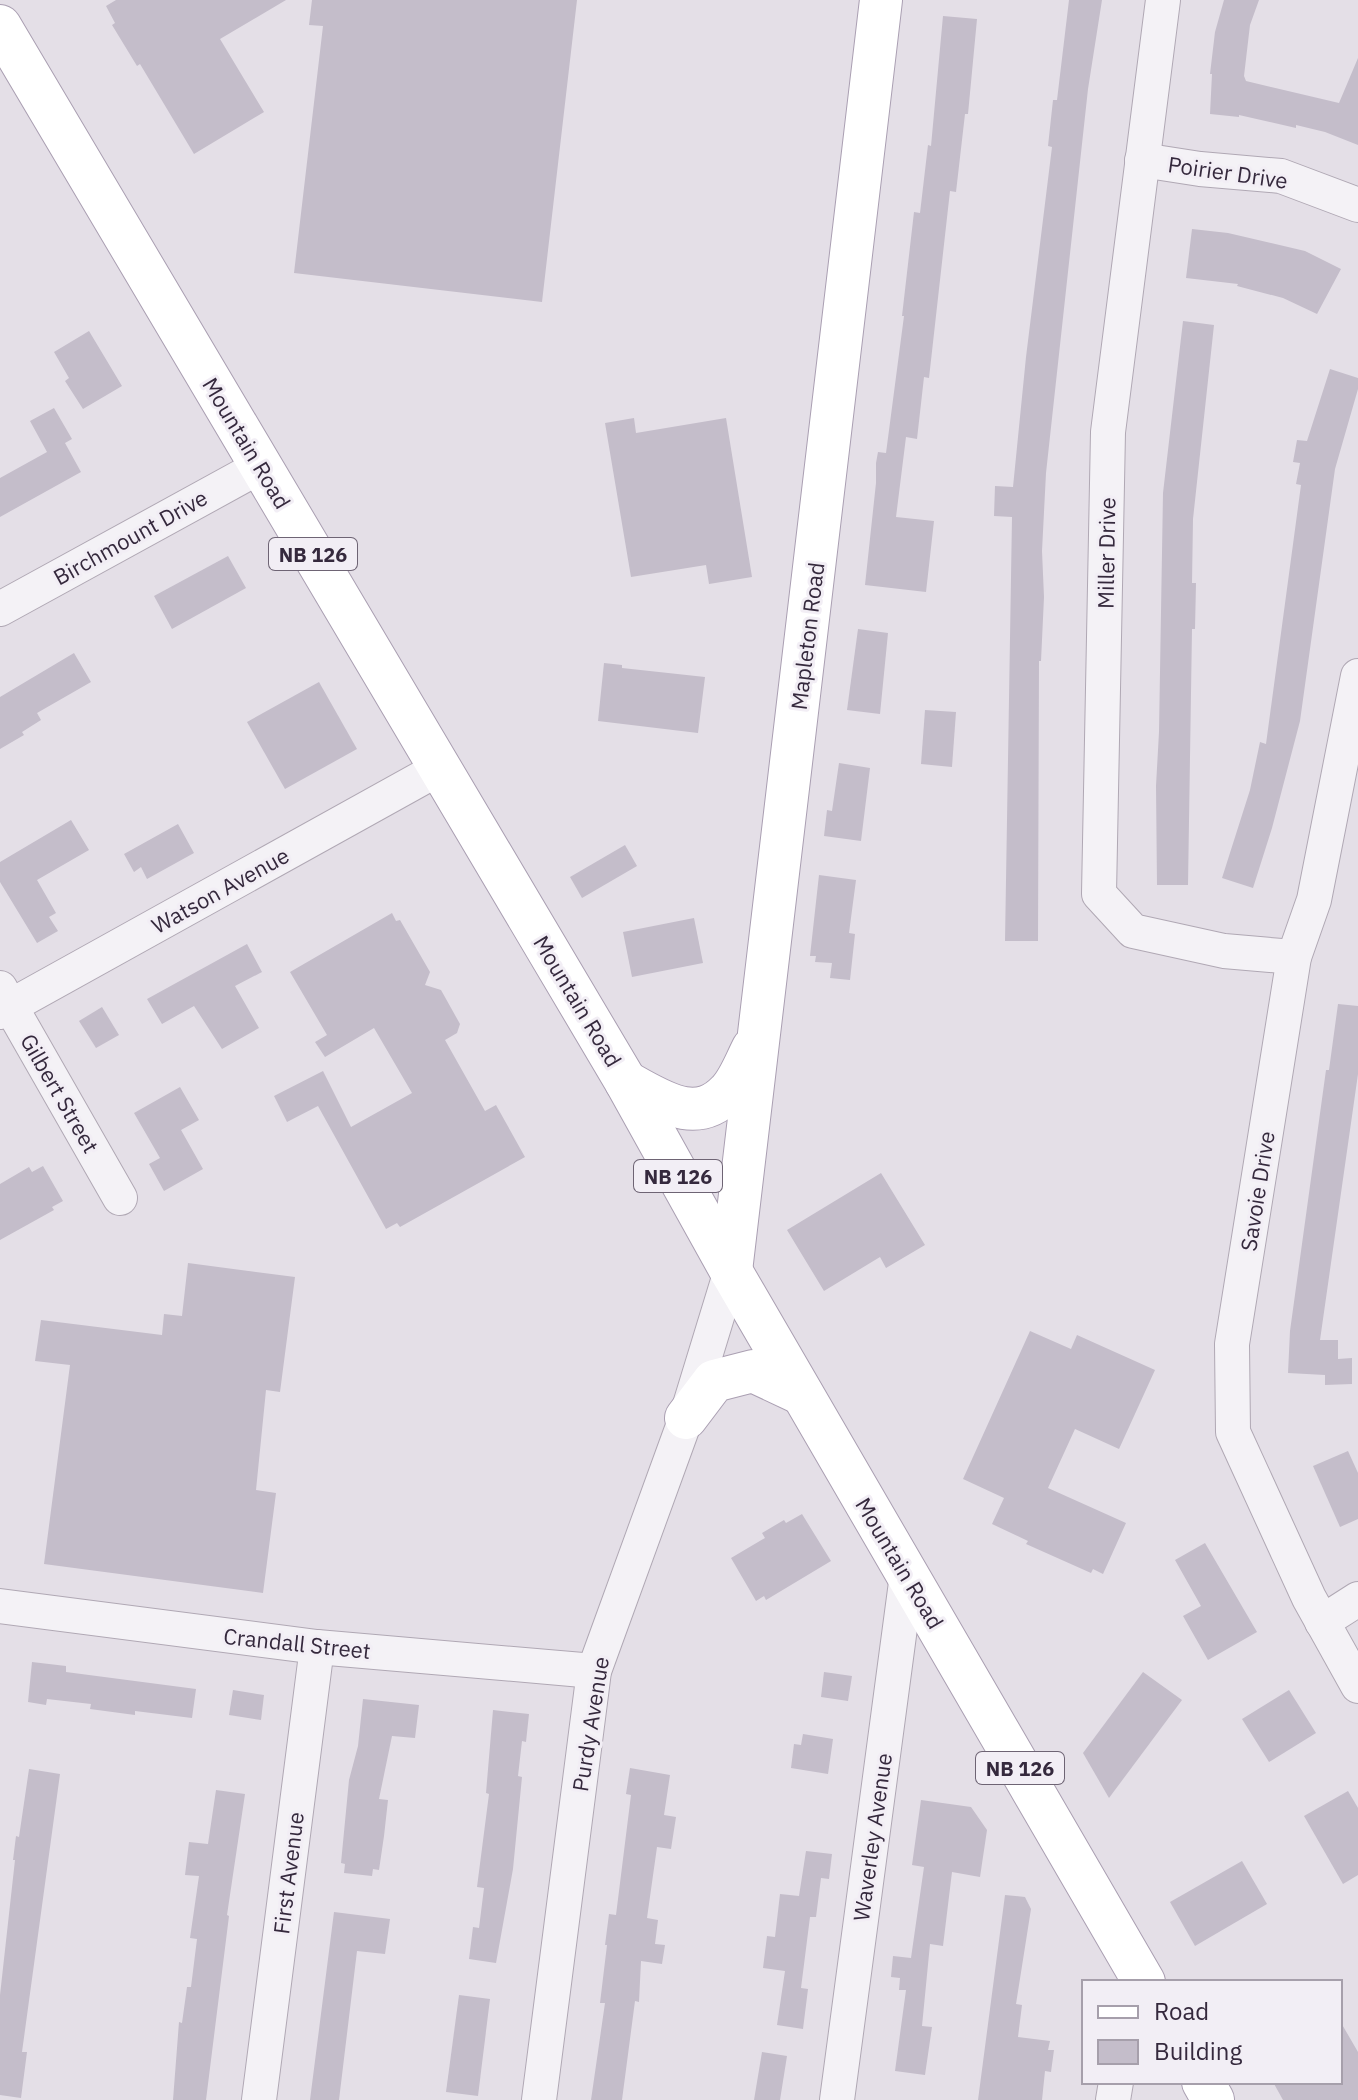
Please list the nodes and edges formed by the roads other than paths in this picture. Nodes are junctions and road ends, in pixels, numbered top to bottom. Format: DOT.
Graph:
graph roads {
  1 [pos="881,0"];
  2 [pos="1163,0"];
  3 [pos="0,26"];
  4 [pos="1142,160"];
  5 [pos="1358,205"];
  6 [pos="261,466"];
  7 [pos="0,609"];
  8 [pos="1358,676"];
  9 [pos="440,768"];
  10 [pos="1294,957"];
  11 [pos="3,1002"];
  12 [pos="760,1037"];
  13 [pos="626,1082"];
  14 [pos="120,1198"];
  15 [pos="731,1271"];
  16 [pos="802,1394"];
  17 [pos="686,1418"];
  18 [pos="907,1575"];
  19 [pos="1358,1599"];
  20 [pos="0,1606"];
  21 [pos="1322,1622"];
  22 [pos="317,1647"];
  23 [pos="594,1671"];
  24 [pos="1358,1686"];
  25 [pos="1135,1975"];
  26 [pos="259,2100"];
  27 [pos="539,2100"];
  28 [pos="837,2100"];
  1 -- 12 [label="main road, Mapleton Road"];
  2 -- 4 [label="street, Miller Drive"];
  3 -- 6 [label="main road, Mountain Road / NB 126"];
  4 -- 5 [label="street, Poirier Drive"];
  4 -- 10 [label="street, Miller Drive"];
  6 -- 7 [label="street, Birchmount Drive"];
  6 -- 9 [label="main road, Mountain Road / NB 126"];
  8 -- 10 [label="street, Savoie Drive"];
  9 -- 11 [label="street, Watson Avenue"];
  9 -- 13 [label="main road, Mountain Road / NB 126"];
  10 -- 21 [label="street, Savoie Drive"];
  11 -- 14 [label="street, Gilbert Street"];
  12 -- 13 [label="main road"];
  12 -- 15 [label="main road, Mapleton Road"];
  13 -- 15 [label="main road, Mountain Road / NB 126"];
  15 -- 16 [label="main road, Mountain Road / NB 126"];
  15 -- 17 [label="street, Purdy Avenue"];
  16 -- 17 [label="main road"];
  16 -- 18 [label="main road, Mountain Road / NB 126"];
  17 -- 23 [label="street, Purdy Avenue"];
  18 -- 25 [label="main road, Mountain Road / NB 126"];
  18 -- 28 [label="street, Waverley Avenue"];
  19 -- 21 [label="street"];
  20 -- 22 [label="street, Crandall Street"];
  21 -- 24 [label="street, Savoie Drive"];
  22 -- 23 [label="street, Crandall Street"];
  22 -- 26 [label="street, First Avenue"];
  23 -- 27 [label="street, Purdy Avenue"];
}
